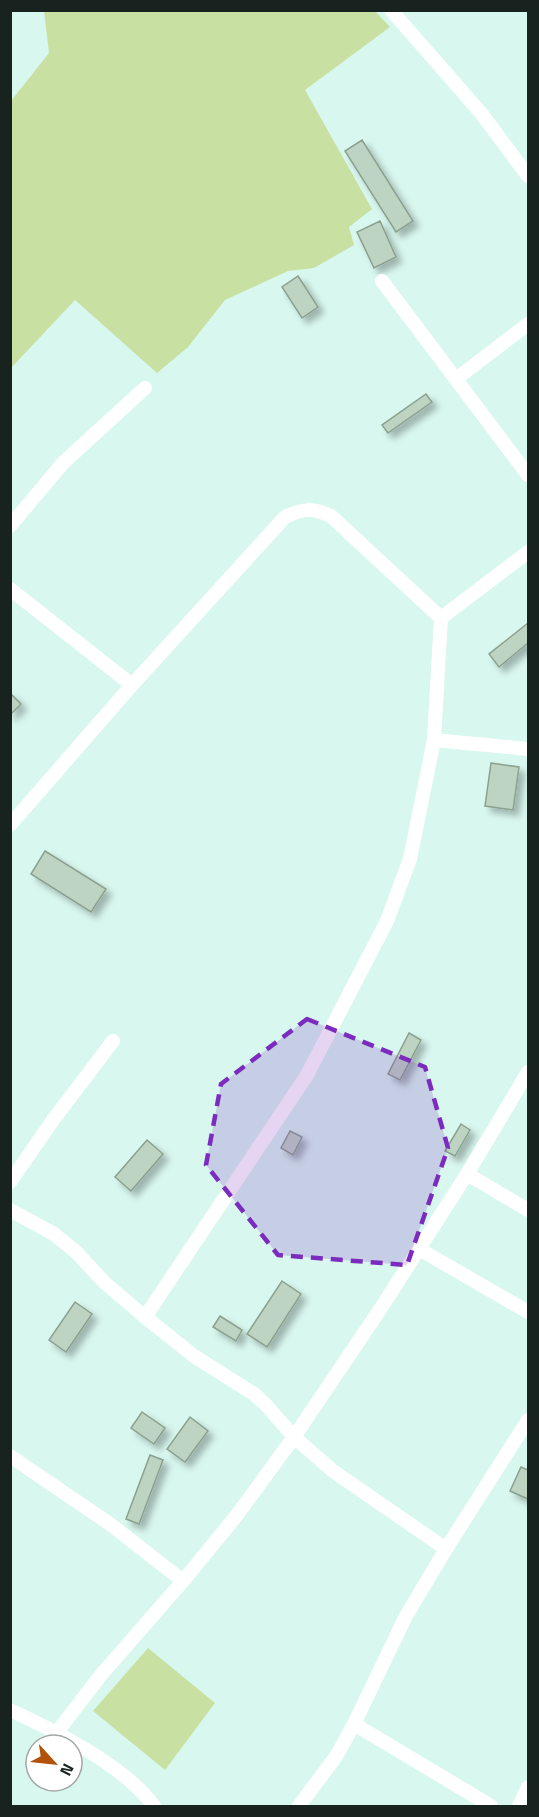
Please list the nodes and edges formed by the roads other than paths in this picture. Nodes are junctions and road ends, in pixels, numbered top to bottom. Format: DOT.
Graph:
graph roads {
  1 [pos="391,10"];
  2 [pos="528,177"];
  3 [pos="382,281"];
  4 [pos="528,324"];
  5 [pos="456,379"];
  6 [pos="145,388"];
  7 [pos="528,475"];
  8 [pos="10,526"];
  9 [pos="528,552"];
  10 [pos="10,589"];
  11 [pos="441,618"];
  12 [pos="132,685"];
  13 [pos="434,740"];
  14 [pos="528,749"];
  15 [pos="10,825"];
  16 [pos="113,1041"];
  17 [pos="528,1072"];
  18 [pos="467,1174"];
  19 [pos="10,1182"];
  20 [pos="10,1210"];
  21 [pos="528,1210"];
  22 [pos="419,1249"];
  23 [pos="528,1312"];
  24 [pos="145,1317"];
  25 [pos="528,1420"];
  26 [pos="294,1437"];
  27 [pos="10,1456"];
  28 [pos="446,1549"];
  29 [pos="183,1581"];
  30 [pos="10,1710"];
  31 [pos="354,1724"];
  32 [pos="57,1732"];
  33 [pos="154,1806"];
  34 [pos="299,1806"];
  35 [pos="491,1806"];
  1 -- 2 [label="street"];
  3 -- 5 [label="street"];
  4 -- 5 [label="street"];
  5 -- 7 [label="street"];
  6 -- 8 [label="street"];
  9 -- 11 [label="street"];
  10 -- 12 [label="street"];
  11 -- 12 [label="street"];
  11 -- 13 [label="street"];
  12 -- 15 [label="street"];
  13 -- 14 [label="street"];
  13 -- 24 [label="street"];
  16 -- 19 [label="street"];
  17 -- 18 [label="street"];
  18 -- 21 [label="street"];
  18 -- 22 [label="street"];
  20 -- 24 [label="street"];
  22 -- 23 [label="street"];
  22 -- 26 [label="street"];
  24 -- 26 [label="street"];
  25 -- 28 [label="street"];
  26 -- 28 [label="street"];
  26 -- 29 [label="street"];
  27 -- 29 [label="street"];
  28 -- 31 [label="street"];
  29 -- 32 [label="street"];
  30 -- 32 [label="street"];
  31 -- 34 [label="street"];
  31 -- 35 [label="street"];
  32 -- 33 [label="street"];
}
